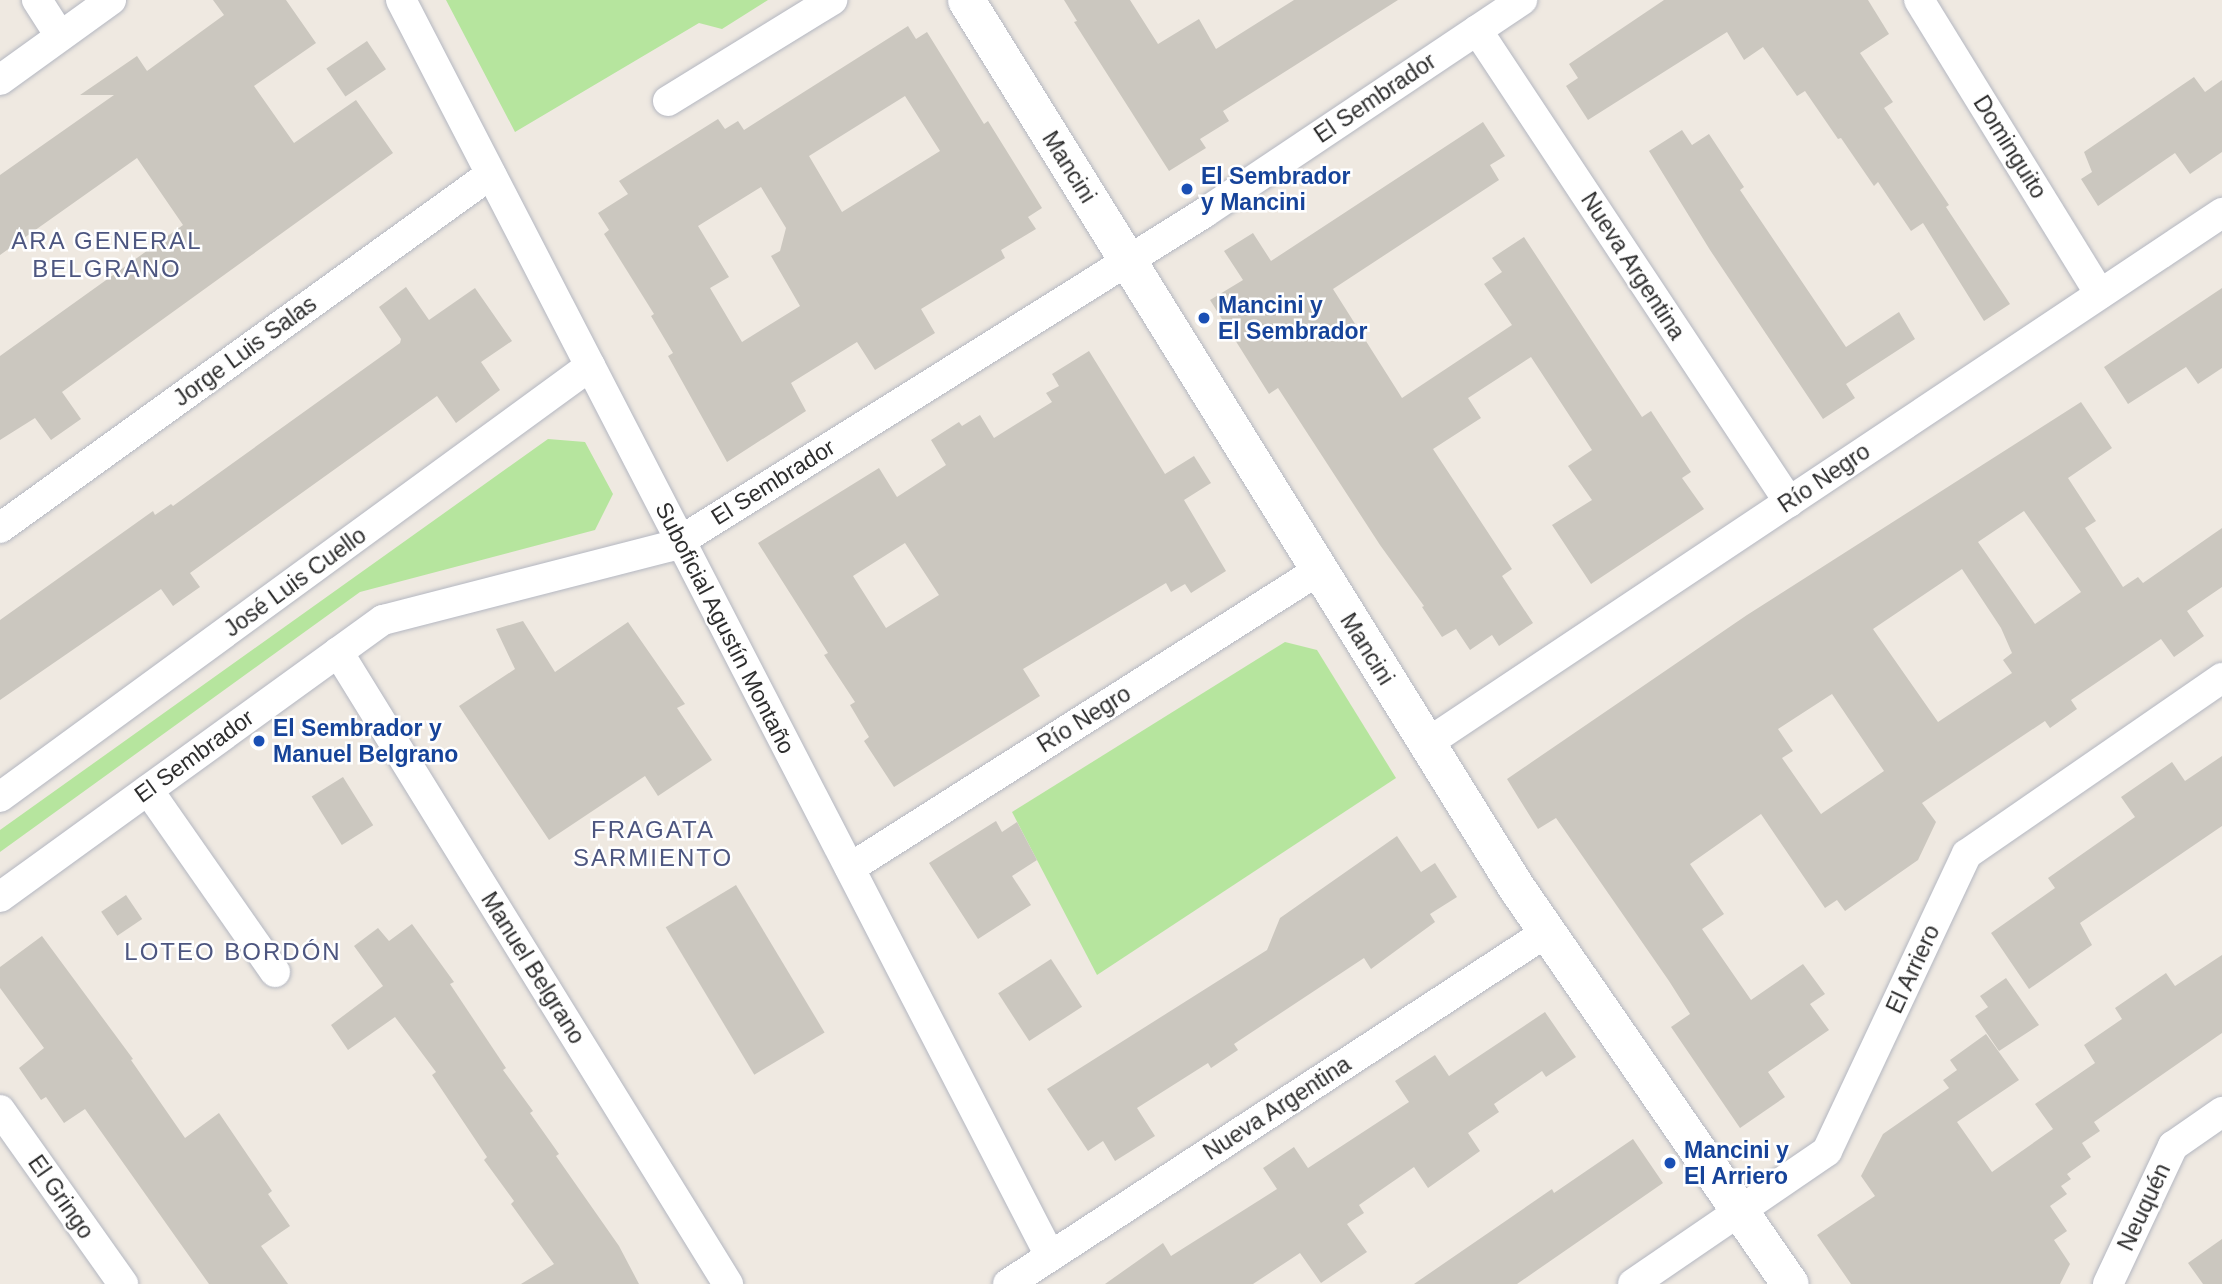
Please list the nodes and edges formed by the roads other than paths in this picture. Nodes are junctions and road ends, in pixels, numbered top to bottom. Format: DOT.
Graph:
graph roads {
  1 [pos="37,0"];
  2 [pos="111,0"];
  3 [pos="401,0"];
  4 [pos="832,0"];
  5 [pos="966,0"];
  6 [pos="1522,0"];
  7 [pos="1919,0"];
  8 [pos="1477,30"];
  9 [pos="61,36"];
  10 [pos="0,80"];
  11 [pos="668,101"];
  12 [pos="491,173"];
  13 [pos="2222,213"];
  14 [pos="1127,261"];
  15 [pos="2100,294"];
  16 [pos="590,366"];
  17 [pos="1789,502"];
  18 [pos="0,528"];
  19 [pos="680,540"];
  20 [pos="1319,570"];
  21 [pos="338,652"];
  22 [pos="2222,678"];
  23 [pos="1426,744"];
  24 [pos="148,790"];
  25 [pos="0,797"];
  26 [pos="850,868"];
  27 [pos="0,897"];
  28 [pos="1547,932"];
  29 [pos="275,972"];
  30 [pos="0,1110"];
  31 [pos="2222,1112"];
  32 [pos="1740,1210"];
  33 [pos="1050,1256"];
  34 [pos="123,1284"];
  35 [pos="728,1284"];
  36 [pos="1008,1284"];
  37 [pos="1633,1284"];
  38 [pos="1790,1284"];
  39 [pos="2108,1284"];
  1 -- 9 [label="street"];
  2 -- 9 [label="street"];
  3 -- 12 [label="street, Suboficial Agustín Montaño"];
  4 -- 11 [label="street"];
  5 -- 14 [label="street, Mancini"];
  6 -- 8 [label="street, El Sembrador"];
  7 -- 15 [label="street, Dominguito"];
  8 -- 14 [label="street, El Sembrador"];
  8 -- 17 [label="street, Nueva Argentina"];
  9 -- 10 [label="street"];
  12 -- 16 [label="street, Suboficial Agustín Montaño"];
  12 -- 18 [label="street, Jorge Luis Salas"];
  13 -- 15 [label="street, Río Negro"];
  14 -- 19 [label="street, El Sembrador"];
  14 -- 20 [label="street, Mancini"];
  15 -- 17 [label="street, Río Negro"];
  16 -- 19 [label="street, Suboficial Agustín Montaño"];
  16 -- 25 [label="street, José Luis Cuello"];
  17 -- 23 [label="street, Río Negro"];
  19 -- 21 [label="street, El Sembrador"];
  19 -- 26 [label="street, Suboficial Agustín Montaño"];
  20 -- 23 [label="street, Mancini"];
  20 -- 26 [label="street, Río Negro"];
  21 -- 24 [label="street, El Sembrador"];
  21 -- 35 [label="street, Manuel Belgrano"];
  22 -- 32 [label="street, El Arriero"];
  23 -- 28 [label="street, Mancini"];
  24 -- 27 [label="street, El Sembrador"];
  24 -- 29 [label="street"];
  26 -- 33 [label="street, Suboficial Agustín Montaño"];
  28 -- 32 [label="street, Mancini"];
  28 -- 33 [label="street, Nueva Argentina"];
  30 -- 34 [label="street, El Gringo"];
  31 -- 39 [label="street, Neuquén"];
  32 -- 37 [label="street, El Arriero"];
  32 -- 38 [label="street, Mancini"];
  33 -- 36 [label="street, Nueva Argentina"];
}
